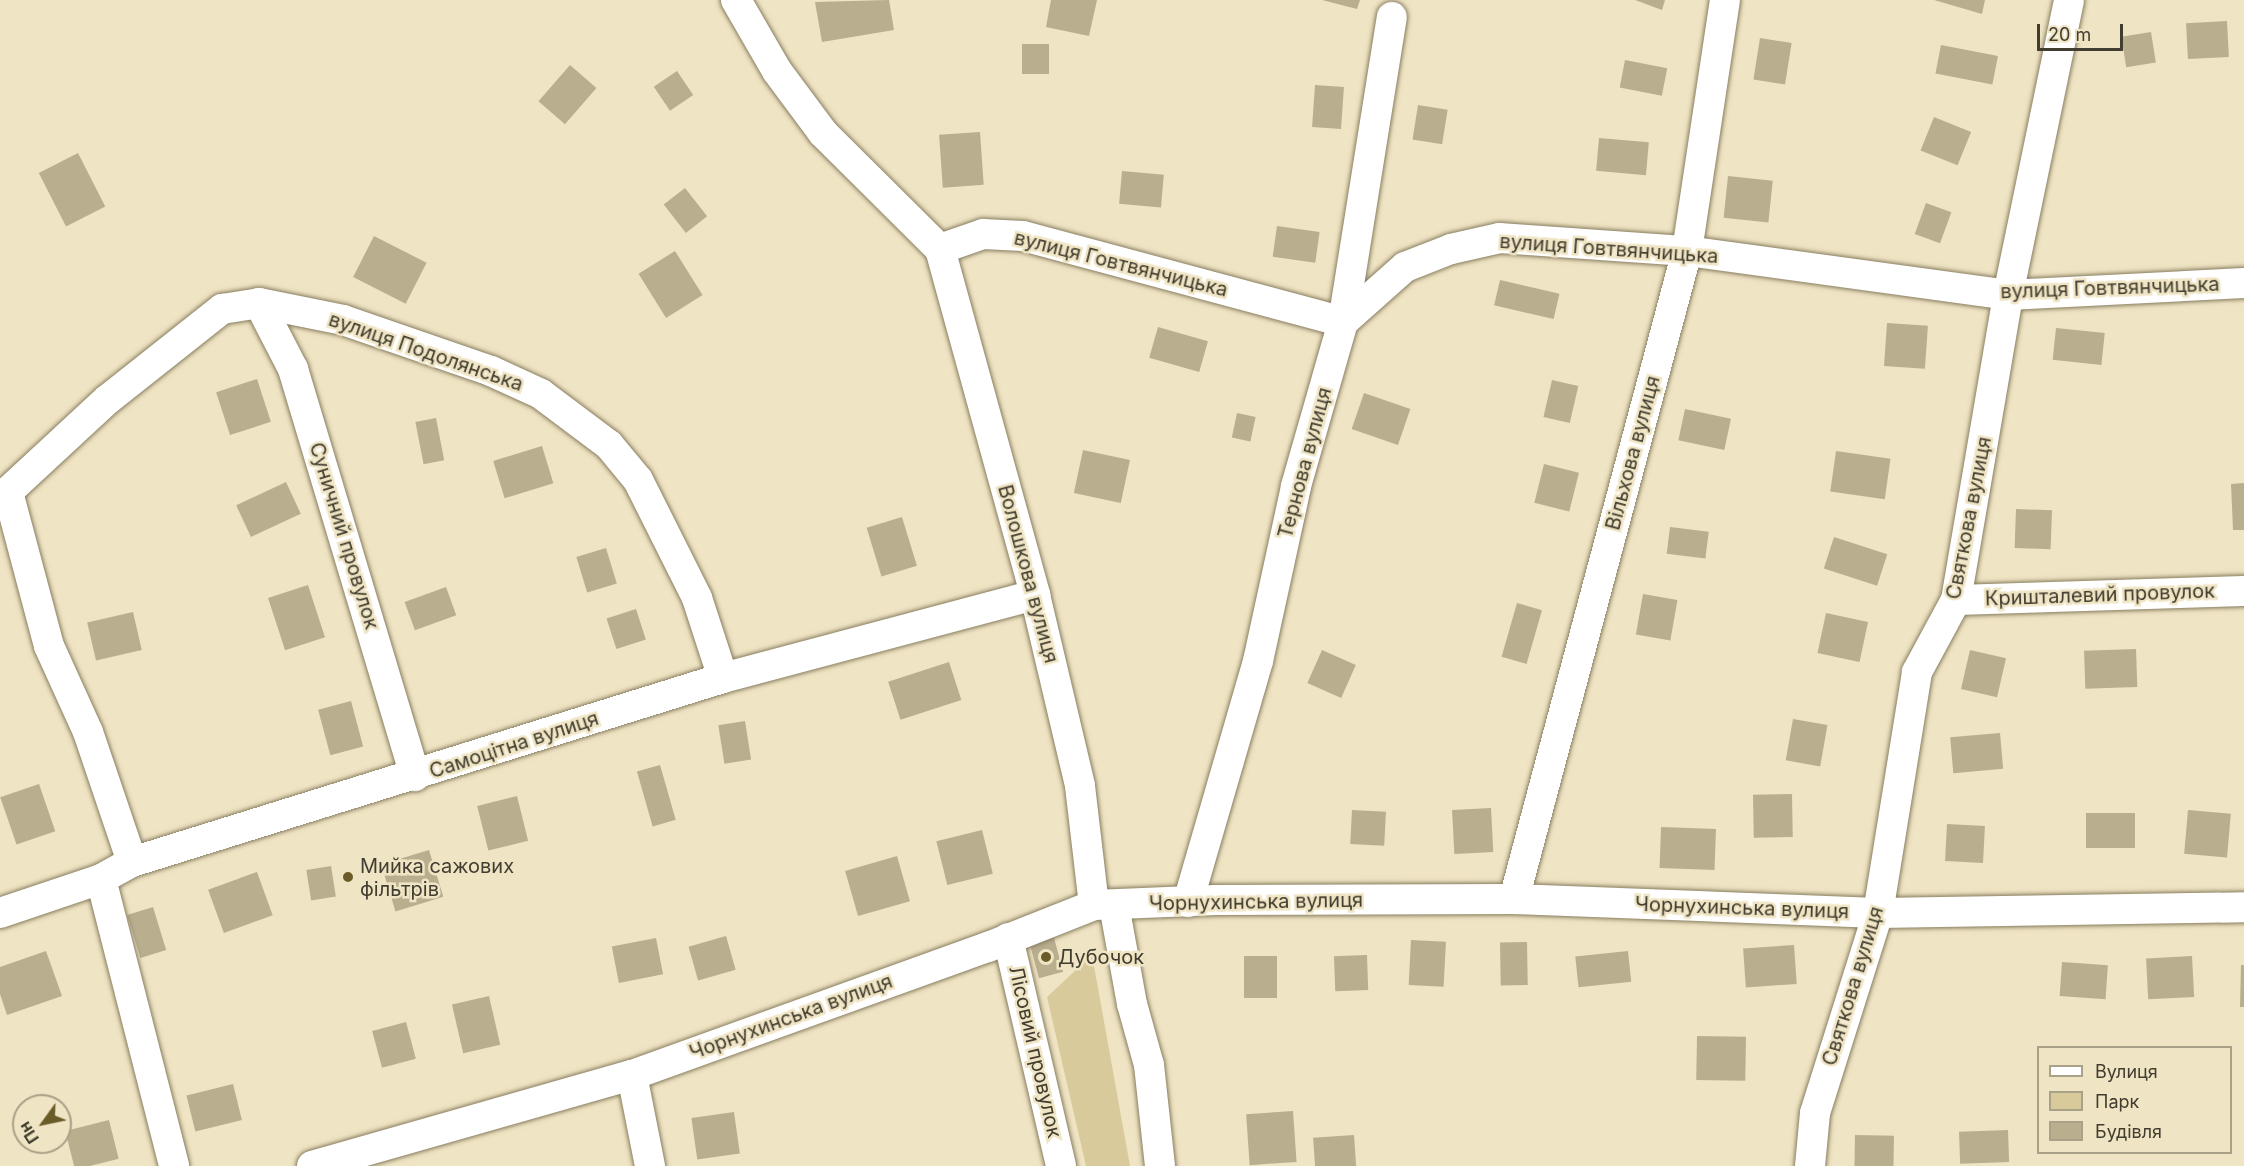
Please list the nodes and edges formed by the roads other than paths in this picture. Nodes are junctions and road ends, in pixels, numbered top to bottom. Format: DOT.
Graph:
graph roads {
  1 [pos="736,0"];
  2 [pos="1725,0"];
  3 [pos="2069,0"];
  4 [pos="1392,17"];
  5 [pos="940,249"];
  6 [pos="1687,251"];
  7 [pos="2244,283"];
  8 [pos="2008,295"];
  9 [pos="259,303"];
  10 [pos="1343,322"];
  11 [pos="4,496"];
  12 [pos="2244,591"];
  13 [pos="1035,595"];
  14 [pos="1956,600"];
  15 [pos="723,678"];
  16 [pos="415,776"];
  17 [pos="132,862"];
  18 [pos="101,879"];
  19 [pos="1514,899"];
  20 [pos="1188,902"];
  21 [pos="1104,905"];
  22 [pos="2244,907"];
  23 [pos="0,913"];
  24 [pos="1878,913"];
  25 [pos="1008,938"];
  26 [pos="632,1075"];
  27 [pos="174,1166"];
  28 [pos="312,1166"];
  29 [pos="650,1166"];
  30 [pos="1061,1166"];
  31 [pos="1160,1166"];
  32 [pos="1810,1166"];
  1 -- 5 [label="street"];
  2 -- 6 [label="street, Вільхова вулиця"];
  3 -- 8 [label="street, Святкова вулиця"];
  4 -- 10 [label="street, Тернова вулиця"];
  5 -- 10 [label="street, вулиця Говтвянчицька"];
  5 -- 13 [label="street, Волошкова вулиця"];
  6 -- 8 [label="street, вулиця Говтвянчицька"];
  6 -- 10 [label="street, вулиця Говтвянчицька"];
  6 -- 19 [label="street, Вільхова вулиця"];
  7 -- 8 [label="street, вулиця Говтвянчицька"];
  8 -- 14 [label="street, Святкова вулиця"];
  9 -- 11 [label="street, вулиця Подолянська"];
  9 -- 15 [label="street, вулиця Подолянська"];
  9 -- 16 [label="street, Суничний провулок"];
  10 -- 20 [label="street, Тернова вулиця"];
  11 -- 17 [label="street"];
  12 -- 14 [label="street, Кришталевий провулок"];
  13 -- 15 [label="street, Самоцітна вулиця"];
  13 -- 21 [label="street, Волошкова вулиця"];
  14 -- 24 [label="street, Святкова вулиця"];
  15 -- 16 [label="street, Самоцітна вулиця"];
  16 -- 17 [label="street, Самоцітна вулиця"];
  17 -- 18 [label="street, Самоцітна вулиця"];
  18 -- 23 [label="street, Самоцітна вулиця"];
  18 -- 27 [label="street"];
  19 -- 20 [label="street, Чорнухинська вулиця"];
  19 -- 24 [label="street, Чорнухинська вулиця"];
  20 -- 21 [label="street, Чорнухинська вулиця"];
  21 -- 25 [label="street, Чорнухинська вулиця"];
  21 -- 31 [label="street, Волошкова вулиця"];
  22 -- 24 [label="street, Чорнухинська вулиця"];
  24 -- 32 [label="street, Святкова вулиця"];
  25 -- 26 [label="street, Чорнухинська вулиця"];
  25 -- 30 [label="street, Лісовий провулок"];
  26 -- 28 [label="street, Чорнухинська вулиця"];
  26 -- 29 [label="street"];
}
